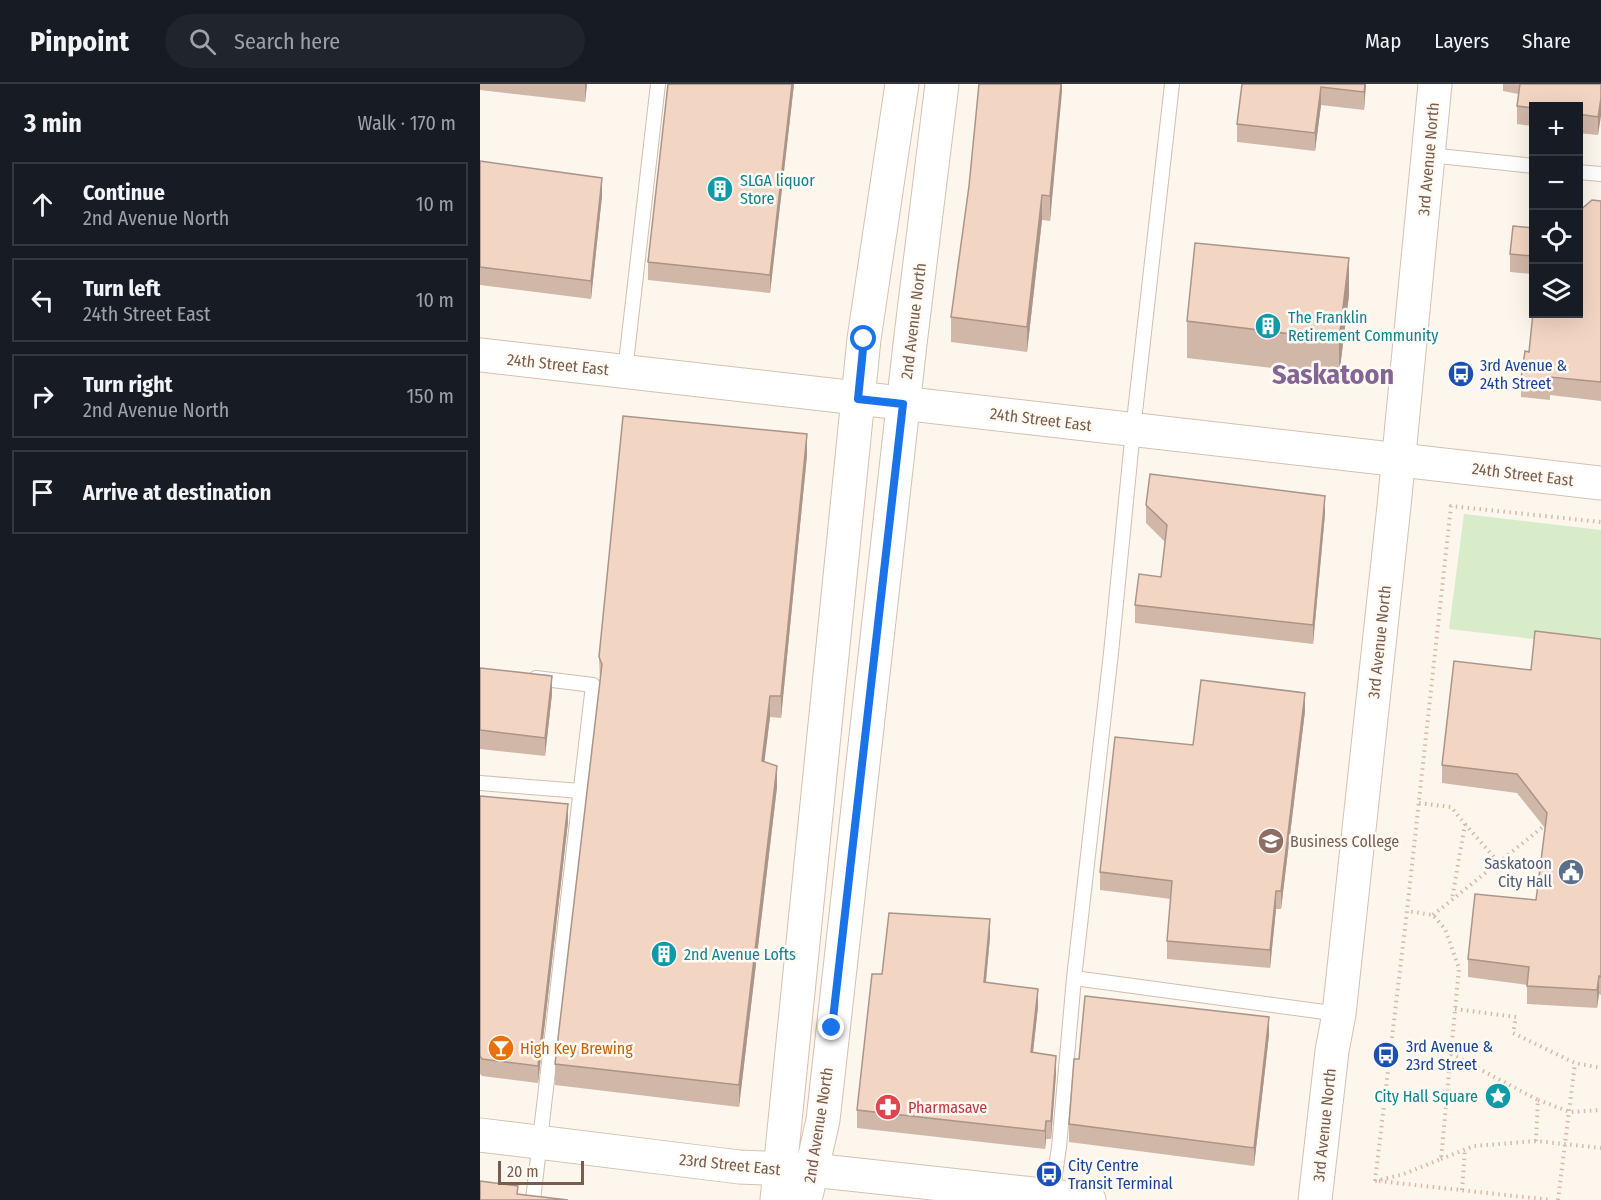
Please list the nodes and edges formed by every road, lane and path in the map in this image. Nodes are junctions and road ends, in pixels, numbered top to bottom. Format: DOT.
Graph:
graph roads {
  1 [pos="658,84"];
  2 [pos="902,84"];
  3 [pos="942,84"];
  4 [pos="1172,84"];
  5 [pos="1435,84"];
  6 [pos="1429,155"];
  7 [pos="1529,166"];
  8 [pos="1583,172"];
  9 [pos="1601,174"];
  10 [pos="480,356"];
  11 [pos="625,371"];
  12 [pos="858,399"];
  13 [pos="903,404"];
  14 [pos="1133,430"];
  15 [pos="1398,461"];
  16 [pos="1601,483"];
  17 [pos="1601,522"];
  18 [pos="525,677"];
  19 [pos="480,783"];
  20 [pos="580,792"];
  21 [pos="1419,804"];
  22 [pos="1465,824"];
  23 [pos="1544,826"];
  24 [pos="1499,863"];
  25 [pos="1452,900"];
  26 [pos="1407,910"];
  27 [pos="1433,915"];
  28 [pos="1074,978"];
  29 [pos="1455,1009"];
  30 [pos="1339,1014"];
  31 [pos="1451,1054"];
  32 [pos="1575,1063"];
  33 [pos="1601,1068"];
  34 [pos="1538,1100"];
  35 [pos="1601,1110"];
  36 [pos="1570,1112"];
  37 [pos="480,1135"];
  38 [pos="1536,1141"];
  39 [pos="540,1142"];
  40 [pos="1566,1143"];
  41 [pos="1601,1148"];
  42 [pos="1465,1149"];
  43 [pos="1441,1159"];
  44 [pos="1375,1181"];
  45 [pos="794,1185"];
  46 [pos="1462,1190"];
  47 [pos="1052,1195"];
  48 [pos="533,1200"];
  49 [pos="1089,1200"];
  50 [pos="1315,1200"];
  51 [pos="1551,1200"];
  52 [pos="1558,1200"];
  1 -- 11 [label="lane"];
  2 -- 12 [label="street, 2nd Avenue North"];
  3 -- 13 [label="street, 2nd Avenue North"];
  4 -- 14 [label="lane"];
  5 -- 6 [label="street, 3rd Avenue North"];
  6 -- 7 [label="lane"];
  6 -- 15 [label="street, 3rd Avenue North"];
  8 -- 9 [label="lane"];
  10 -- 11 [label="street, 24th Street East"];
  11 -- 12 [label="street, 24th Street East"];
  12 -- 13 [label="street, 24th Street East"];
  12 -- 45 [label="street, 2nd Avenue North"];
  13 -- 14 [label="street, 24th Street East"];
  13 -- 45 [label="street, 2nd Avenue North"];
  14 -- 15 [label="street, 24th Street East"];
  14 -- 28 [label="lane"];
  15 -- 16 [label="street, 24th Street East"];
  15 -- 30 [label="street, 3rd Avenue North"];
  17 -- 21 [label="path"];
  18 -- 20 [label="lane"];
  19 -- 20 [label="lane"];
  20 -- 39 [label="lane"];
  21 -- 22 [label="path"];
  21 -- 26 [label="path"];
  22 -- 24 [label="path"];
  22 -- 25 [label="path"];
  23 -- 24 [label="path"];
  24 -- 25 [label="path"];
  25 -- 27 [label="path"];
  26 -- 27 [label="path"];
  26 -- 44 [label="path"];
  27 -- 29 [label="path"];
  28 -- 30 [label="lane"];
  28 -- 47 [label="lane"];
  29 -- 31 [label="path"];
  29 -- 32 [label="path"];
  30 -- 50 [label="street, 3rd Avenue North"];
  31 -- 34 [label="path"];
  31 -- 43 [label="path"];
  32 -- 33 [label="path"];
  32 -- 36 [label="path"];
  34 -- 36 [label="path"];
  34 -- 38 [label="path"];
  35 -- 36 [label="path"];
  36 -- 40 [label="path"];
  37 -- 39 [label="street, 23rd Street East"];
  38 -- 40 [label="path"];
  38 -- 42 [label="path"];
  39 -- 45 [label="street, 23rd Street East"];
  39 -- 48 [label="lane"];
  40 -- 41 [label="path"];
  40 -- 52 [label="path"];
  42 -- 43 [label="path"];
  42 -- 46 [label="path"];
  43 -- 44 [label="path"];
  44 -- 46 [label="path"];
  45 -- 47 [label="street, 23rd Street East"];
  46 -- 51 [label="path"];
  47 -- 49 [label="street, 23rd Street East"];
}
